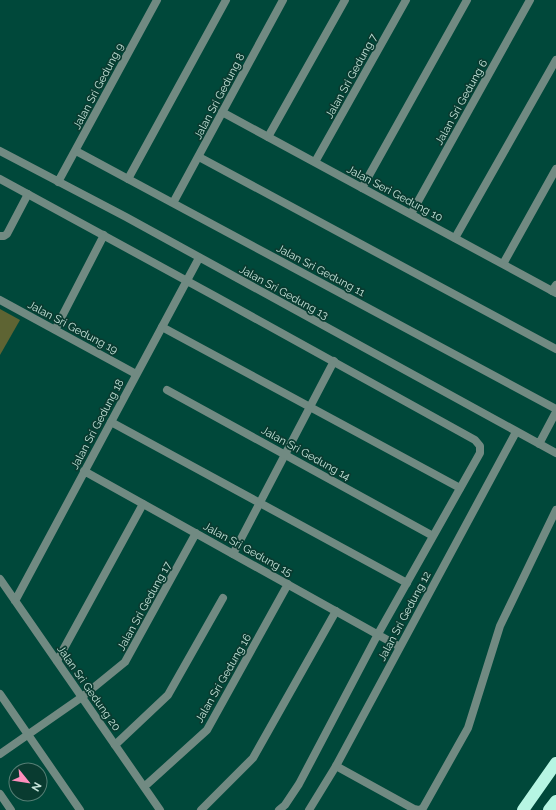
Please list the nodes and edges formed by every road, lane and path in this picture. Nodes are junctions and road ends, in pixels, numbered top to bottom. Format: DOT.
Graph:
graph roads {
  1 [pos="157,0"];
  2 [pos="226,0"];
  3 [pos="283,0"];
  4 [pos="345,0"];
  5 [pos="406,0"];
  6 [pos="467,0"];
  7 [pos="530,0"];
  8 [pos="556,60"];
  9 [pos="222,112"];
  10 [pos="268,137"];
  11 [pos="76,151"];
  12 [pos="0,152"];
  13 [pos="199,156"];
  14 [pos="315,162"];
  15 [pos="556,169"];
  16 [pos="0,179"];
  17 [pos="128,179"];
  18 [pos="58,182"];
  19 [pos="362,188"];
  20 [pos="28,194"];
  21 [pos="173,203"];
  22 [pos="411,214"];
  23 [pos="104,235"];
  24 [pos="0,236"];
  25 [pos="455,238"];
  26 [pos="199,258"];
  27 [pos="503,264"];
  28 [pos="187,280"];
  29 [pos="555,289"];
  30 [pos="0,300"];
  31 [pos="162,327"];
  32 [pos="55,330"];
  33 [pos="556,349"];
  34 [pos="334,361"];
  35 [pos="136,374"];
  36 [pos="168,390"];
  37 [pos="310,406"];
  38 [pos="556,411"];
  39 [pos="111,422"];
  40 [pos="516,432"];
  41 [pos="539,444"];
  42 [pos="556,453"];
  43 [pos="285,454"];
  44 [pos="84,471"];
  45 [pos="460,488"];
  46 [pos="260,502"];
  47 [pos="144,504"];
  48 [pos="556,510"];
  49 [pos="196,534"];
  50 [pos="433,536"];
  51 [pos="233,554"];
  52 [pos="0,579"];
  53 [pos="407,583"];
  54 [pos="288,584"];
  55 [pos="223,598"];
  56 [pos="15,601"];
  57 [pos="336,611"];
  58 [pos="378,634"];
  59 [pos="400,647"];
  60 [pos="57,661"];
  61 [pos="0,694"];
  62 [pos="82,697"];
  63 [pos="28,734"];
  64 [pos="115,745"];
  65 [pos="0,754"];
  66 [pos="556,763"];
  67 [pos="336,766"];
  68 [pos="144,787"];
  69 [pos="0,794"];
  70 [pos="556,801"];
  71 [pos="11,810"];
  72 [pos="80,810"];
  73 [pos="160,810"];
  74 [pos="201,810"];
  75 [pos="279,810"];
  76 [pos="309,810"];
  77 [pos="419,810"];
  78 [pos="523,810"];
  79 [pos="550,810"];
  1 -- 11 [label="street, Jalan Sri Gedung 9"];
  2 -- 17 [label="street"];
  3 -- 9 [label="street, Jalan Sri Gedung 8"];
  4 -- 10 [label="street"];
  5 -- 14 [label="street, Jalan Sri Gedung 7"];
  6 -- 19 [label="street"];
  7 -- 22 [label="street, Jalan Sri Gedung 6"];
  8 -- 25 [label="street"];
  9 -- 10 [label="street, Jalan Seri Gedung 10"];
  9 -- 13 [label="street, Jalan Sri Gedung 8"];
  10 -- 14 [label="street, Jalan Seri Gedung 10"];
  11 -- 17 [label="street, Jalan Sri Gedung 11"];
  11 -- 18 [label="street, Jalan Sri Gedung 9"];
  12 -- 18 [label="street, Jalan Sri Gedung 13"];
  13 -- 21 [label="street, Jalan Sri Gedung 8"];
  13 -- 33 [label="street"];
  14 -- 19 [label="street, Jalan Seri Gedung 10"];
  15 -- 27 [label="street"];
  16 -- 20 [label="street"];
  17 -- 21 [label="street, Jalan Sri Gedung 11"];
  18 -- 26 [label="street, Jalan Sri Gedung 13"];
  19 -- 22 [label="street, Jalan Seri Gedung 10"];
  20 -- 23 [label="street"];
  20 -- 24 [label="street"];
  21 -- 38 [label="street, Jalan Sri Gedung 11"];
  22 -- 25 [label="street, Jalan Seri Gedung 10"];
  23 -- 28 [label="street"];
  23 -- 32 [label="street"];
  25 -- 27 [label="street, Jalan Seri Gedung 10"];
  26 -- 28 [label="street, Jalan Sri Gedung 18"];
  26 -- 40 [label="street, Jalan Sri Gedung 13"];
  27 -- 29 [label="street, Jalan Seri Gedung 10"];
  28 -- 31 [label="street, Jalan Sri Gedung 18"];
  28 -- 34 [label="street"];
  30 -- 32 [label="street, Jalan Sri Gedung 19"];
  31 -- 35 [label="street, Jalan Sri Gedung 18"];
  31 -- 37 [label="street"];
  32 -- 35 [label="street, Jalan Sri Gedung 19"];
  34 -- 37 [label="street"];
  34 -- 45 [label="street, Jalan Sri Gedung 12"];
  35 -- 39 [label="street, Jalan Sri Gedung 18"];
  36 -- 43 [label="street, Jalan Sri Gedung 14"];
  37 -- 43 [label="street"];
  37 -- 45 [label="street"];
  38 -- 41 [label="street"];
  39 -- 44 [label="street, Jalan Sri Gedung 18"];
  39 -- 46 [label="street"];
  40 -- 41 [label="street, Jalan Sri Gedung 13"];
  40 -- 59 [label="street, Jalan Sri Gedung 12"];
  41 -- 42 [label="street, Jalan Sri Gedung 13"];
  43 -- 46 [label="street"];
  43 -- 50 [label="street, Jalan Sri Gedung 14"];
  44 -- 47 [label="street, Jalan Sri Gedung 15"];
  44 -- 56 [label="street, Jalan Sri Gedung 18"];
  45 -- 50 [label="street, Jalan Sri Gedung 12"];
  46 -- 51 [label="street"];
  46 -- 53 [label="street"];
  47 -- 49 [label="street, Jalan Sri Gedung 15"];
  47 -- 60 [label="street"];
  48 -- 77 [label="street"];
  49 -- 51 [label="street, Jalan Sri Gedung 15"];
  49 -- 62 [label="street, Jalan Sri Gedung 17"];
  50 -- 53 [label="street, Jalan Sri Gedung 12"];
  51 -- 54 [label="street, Jalan Sri Gedung 15"];
  52 -- 56 [label="street, Jalan Sri Gedung 20"];
  53 -- 58 [label="street, Jalan Sri Gedung 12"];
  54 -- 57 [label="street, Jalan Sri Gedung 15"];
  54 -- 68 [label="street, Jalan Sri Gedung 16"];
  55 -- 64 [label="street"];
  56 -- 60 [label="street, Jalan Sri Gedung 20"];
  57 -- 58 [label="street, Jalan Sri Gedung 15"];
  57 -- 74 [label="street"];
  58 -- 59 [label="street, Jalan Sri Gedung 15"];
  58 -- 75 [label="street, Jalan Sri Gedung 12"];
  59 -- 67 [label="street, Jalan Sri Gedung 12"];
  60 -- 62 [label="street, Jalan Sri Gedung 20"];
  61 -- 63 [label="street"];
  62 -- 63 [label="street, Jalan Sri Gedung 17"];
  62 -- 64 [label="street, Jalan Sri Gedung 20"];
  63 -- 65 [label="street, Jalan Sri Gedung 17"];
  63 -- 72 [label="street"];
  64 -- 68 [label="street, Jalan Sri Gedung 20"];
  66 -- 78 [label="highway"];
  67 -- 76 [label="street, Jalan Sri Gedung 12"];
  67 -- 77 [label="street"];
  68 -- 73 [label="street, Jalan Sri Gedung 20"];
  69 -- 71 [label="street"];
  70 -- 79 [label="highway"];
}
